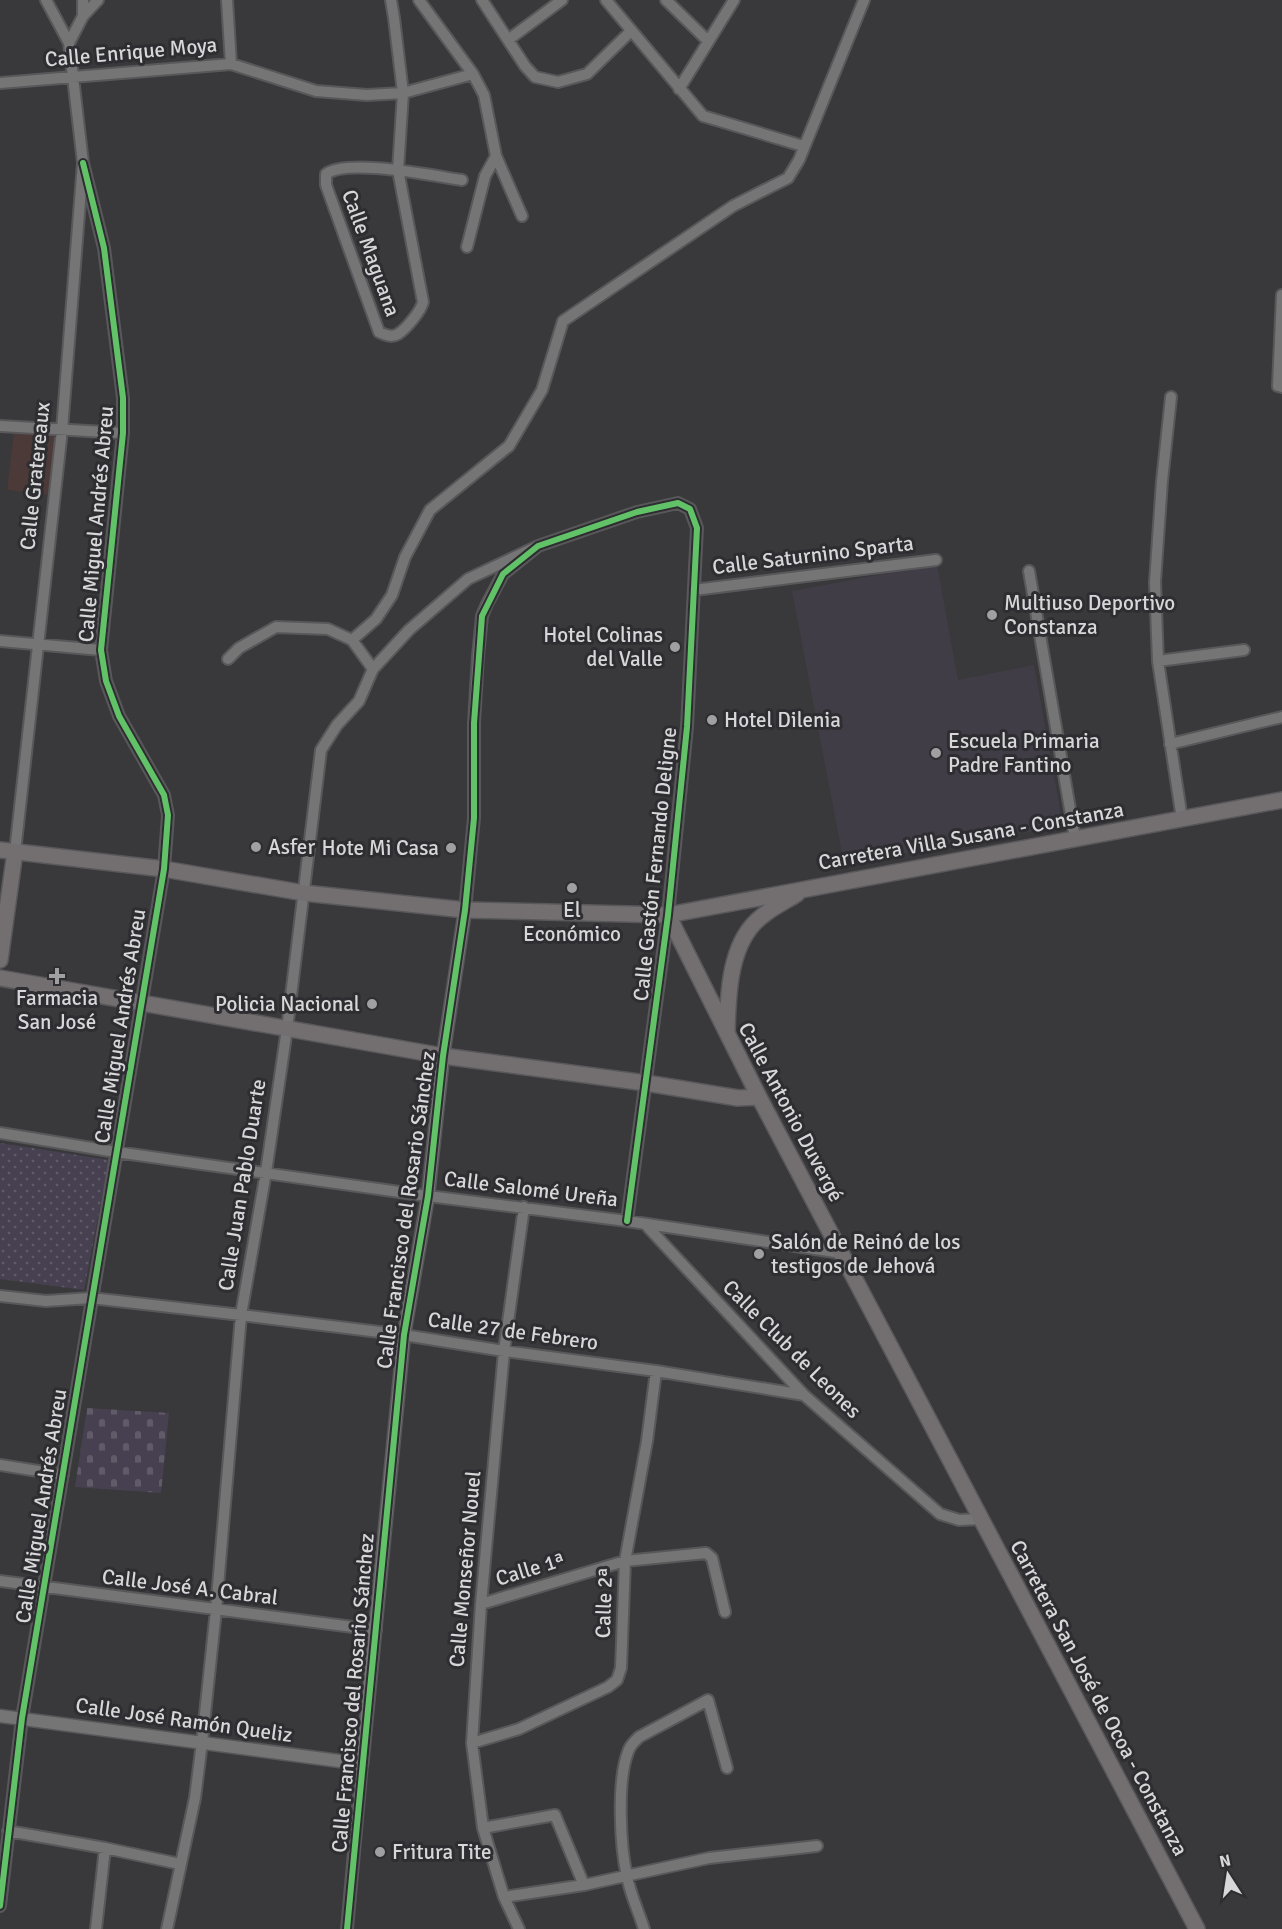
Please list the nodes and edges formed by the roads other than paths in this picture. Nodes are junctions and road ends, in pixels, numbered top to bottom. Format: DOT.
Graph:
graph roads {
  1 [pos="46,0"];
  2 [pos="83,0"];
  3 [pos="98,0"];
  4 [pos="227,0"];
  5 [pos="391,0"];
  6 [pos="419,0"];
  7 [pos="482,0"];
  8 [pos="562,0"];
  9 [pos="606,0"];
  10 [pos="666,0"];
  11 [pos="734,0"];
  12 [pos="864,0"];
  13 [pos="83,16"];
  14 [pos="631,31"];
  15 [pos="508,40"];
  16 [pos="708,41"];
  17 [pos="69,43"];
  18 [pos="231,64"];
  19 [pos="473,74"];
  20 [pos="73,76"];
  21 [pos="0,83"];
  22 [pos="679,89"];
  23 [pos="402,93"];
  24 [pos="803,146"];
  25 [pos="496,156"];
  26 [pos="82,163"];
  27 [pos="398,170"];
  28 [pos="462,180"];
  29 [pos="522,216"];
  30 [pos="467,247"];
  31 [pos="1282,296"];
  32 [pos="1282,387"];
  33 [pos="1171,397"];
  34 [pos="0,426"];
  35 [pos="62,430"];
  36 [pos="123,433"];
  37 [pos="538,546"];
  38 [pos="936,560"];
  39 [pos="1029,571"];
  40 [pos="694,590"];
  41 [pos="352,640"];
  42 [pos="0,641"];
  43 [pos="39,644"];
  44 [pos="101,650"];
  45 [pos="1244,650"];
  46 [pos="228,659"];
  47 [pos="1158,661"];
  48 [pos="373,669"];
  49 [pos="1282,717"];
  50 [pos="1170,744"];
  51 [pos="1282,800"];
  52 [pos="1182,819"];
  53 [pos="1075,838"];
  54 [pos="7,851"];
  55 [pos="164,869"];
  56 [pos="807,888"];
  57 [pos="304,893"];
  58 [pos="465,910"];
  59 [pos="668,915"];
  60 [pos="0,960"];
  61 [pos="0,978"];
  62 [pos="140,1003"];
  63 [pos="287,1029"];
  64 [pos="727,1034"];
  65 [pos="443,1056"];
  66 [pos="646,1083"];
  67 [pos="759,1097"];
  68 [pos="0,1133"];
  69 [pos="116,1152"];
  70 [pos="266,1172"];
  71 [pos="428,1196"];
  72 [pos="524,1207"];
  73 [pos="627,1221"];
  74 [pos="646,1225"];
  75 [pos="843,1253"];
  76 [pos="0,1296"];
  77 [pos="91,1298"];
  78 [pos="241,1315"];
  79 [pos="404,1335"];
  80 [pos="504,1351"];
  81 [pos="656,1371"];
  82 [pos="804,1395"];
  83 [pos="0,1466"];
  84 [pos="63,1475"];
  85 [pos="980,1519"];
  86 [pos="625,1561"];
  87 [pos="0,1581"];
  88 [pos="45,1588"];
  89 [pos="481,1604"];
  90 [pos="216,1610"];
  91 [pos="725,1612"];
  92 [pos="376,1630"];
  93 [pos="0,1716"];
  94 [pos="22,1718"];
  95 [pos="202,1742"];
  96 [pos="472,1743"];
  97 [pos="362,1764"];
  98 [pos="727,1768"];
  99 [pos="483,1828"];
  100 [pos="8,1831"];
  101 [pos="817,1846"];
  102 [pos="105,1848"];
  103 [pos="180,1864"];
  104 [pos="627,1876"];
  105 [pos="584,1885"];
  106 [pos="504,1898"];
  107 [pos="0,1906"];
  108 [pos="96,1929"];
  109 [pos="166,1929"];
  110 [pos="347,1929"];
  111 [pos="519,1929"];
  112 [pos="645,1929"];
  113 [pos="1197,1929"];
  1 -- 17 [label="street, Calle Gratereaux"];
  2 -- 13 [label="street"];
  3 -- 13 [label="street"];
  4 -- 18 [label="street"];
  5 -- 23 [label="street"];
  6 -- 19 [label="street"];
  7 -- 15 [label="street"];
  8 -- 15 [label="street"];
  9 -- 14 [label="street"];
  10 -- 16 [label="street"];
  11 -- 16 [label="street"];
  12 -- 24 [label="street"];
  13 -- 17 [label="street"];
  14 -- 15 [label="street"];
  14 -- 22 [label="street"];
  16 -- 22 [label="street"];
  17 -- 20 [label="street, Calle Gratereaux"];
  18 -- 20 [label="street, Calle Enrique Moya"];
  18 -- 23 [label="street, Calle Enrique Moya"];
  19 -- 23 [label="street, Calle Enrique Moya"];
  19 -- 25 [label="street"];
  20 -- 21 [label="street, Calle Enrique Moya"];
  20 -- 26 [label="street, Calle Gratereaux"];
  22 -- 24 [label="street"];
  23 -- 27 [label="street"];
  24 -- 41 [label="street"];
  25 -- 29 [label="street"];
  25 -- 30 [label="street"];
  26 -- 35 [label="street, Calle Gratereaux"];
  26 -- 36 [label="street, Calle Miguel Andrés Abreu"];
  27 -- 27 [label="street, Calle Maguana"];
  27 -- 28 [label="street, Calle Maguana"];
  31 -- 32 [label="street"];
  33 -- 47 [label="street"];
  34 -- 35 [label="street"];
  35 -- 36 [label="street"];
  35 -- 43 [label="street, Calle Gratereaux"];
  36 -- 44 [label="street, Calle Miguel Andrés Abreu"];
  37 -- 40 [label="street, Calle Gastón Fernando Deligne"];
  37 -- 48 [label="street, Calle Juan Pablo Duarte"];
  37 -- 58 [label="street, Calle Francisco del Rosario Sánchez"];
  38 -- 40 [label="street, Calle Saturnino Sparta"];
  39 -- 53 [label="street"];
  40 -- 59 [label="street, Calle Gastón Fernando Deligne"];
  41 -- 46 [label="street"];
  41 -- 48 [label="street"];
  42 -- 43 [label="street"];
  43 -- 44 [label="street"];
  43 -- 54 [label="street, Calle Gratereaux"];
  44 -- 55 [label="street, Calle Miguel Andrés Abreu"];
  45 -- 47 [label="street"];
  47 -- 50 [label="street"];
  48 -- 57 [label="street, Calle Juan Pablo Duarte"];
  49 -- 50 [label="street"];
  50 -- 52 [label="street"];
  51 -- 52 [label="main road, Carretera Villa Susana - Constanza"];
  52 -- 53 [label="main road, Carretera Villa Susana - Constanza"];
  53 -- 56 [label="main road, Carretera Villa Susana - Constanza"];
  54 -- 55 [label="main road, Carretera Villa Susana - Constanza"];
  54 -- 60 [label="main road, Calle Gratereaux"];
  55 -- 57 [label="main road, Carretera Villa Susana - Constanza"];
  55 -- 62 [label="street, Calle Miguel Andrés Abreu"];
  56 -- 59 [label="main road, Carretera Villa Susana - Constanza"];
  56 -- 64 [label="main road"];
  57 -- 58 [label="main road, Carretera Villa Susana - Constanza"];
  57 -- 63 [label="street, Calle Juan Pablo Duarte"];
  58 -- 59 [label="main road, Carretera Villa Susana - Constanza"];
  58 -- 65 [label="street, Calle Francisco del Rosario Sánchez"];
  59 -- 64 [label="main road, Calle Antonio Duvergé"];
  59 -- 66 [label="street, Calle Gastón Fernando Deligne"];
  61 -- 62 [label="main road"];
  62 -- 63 [label="main road"];
  62 -- 69 [label="street, Calle Miguel Andrés Abreu"];
  63 -- 65 [label="main road"];
  63 -- 70 [label="street, Calle Juan Pablo Duarte"];
  64 -- 67 [label="main road, Calle Antonio Duvergé"];
  65 -- 66 [label="main road"];
  65 -- 71 [label="street, Calle Francisco del Rosario Sánchez"];
  66 -- 67 [label="main road"];
  66 -- 73 [label="street, Calle Gastón Fernando Deligne"];
  67 -- 75 [label="main road, Calle Antonio Duvergé"];
  68 -- 69 [label="street, Calle Salomé Ureña"];
  69 -- 70 [label="street, Calle Salomé Ureña"];
  69 -- 77 [label="street, Calle Miguel Andrés Abreu"];
  70 -- 71 [label="street, Calle Salomé Ureña"];
  70 -- 78 [label="street, Calle Juan Pablo Duarte"];
  71 -- 72 [label="street, Calle Salomé Ureña"];
  71 -- 79 [label="street, Calle Francisco del Rosario Sánchez"];
  72 -- 73 [label="street, Calle Salomé Ureña"];
  72 -- 80 [label="street, Calle Monseñor Nouel"];
  73 -- 74 [label="street, Calle Salomé Ureña"];
  74 -- 75 [label="street, Calle Salomé Ureña"];
  74 -- 82 [label="street, Calle Club de Leones"];
  75 -- 85 [label="main road, Calle Antonio Duvergé"];
  76 -- 77 [label="street, Calle 27 de Febrero"];
  77 -- 78 [label="street, Calle 27 de Febrero"];
  77 -- 84 [label="street, Calle Miguel Andrés Abreu"];
  78 -- 79 [label="street, Calle 27 de Febrero"];
  78 -- 90 [label="street, Calle Juan Pablo Duarte"];
  79 -- 80 [label="street, Calle 27 de Febrero"];
  79 -- 92 [label="street, Calle Francisco del Rosario Sánchez"];
  80 -- 81 [label="street, Calle 27 de Febrero"];
  80 -- 89 [label="street, Calle Monseñor Nouel"];
  81 -- 82 [label="street, Calle 27 de Febrero"];
  81 -- 86 [label="street, Calle 2ª"];
  82 -- 85 [label="street, Calle Club de Leones"];
  83 -- 84 [label="street"];
  84 -- 88 [label="street, Calle Miguel Andrés Abreu"];
  85 -- 113 [label="main road, Carretera San José de Ocoa - Constanza"];
  86 -- 89 [label="street, Calle 1ª"];
  86 -- 91 [label="street, Calle 1ª"];
  86 -- 96 [label="street, Calle 2ª"];
  87 -- 88 [label="street, Calle José A. Cabral"];
  88 -- 90 [label="street, Calle José A. Cabral"];
  88 -- 94 [label="street, Calle Miguel Andrés Abreu"];
  89 -- 96 [label="street, Calle Monseñor Nouel"];
  90 -- 92 [label="street, Calle José A. Cabral"];
  90 -- 95 [label="street, Calle Juan Pablo Duarte"];
  92 -- 97 [label="street, Calle Francisco del Rosario Sánchez"];
  93 -- 94 [label="street, Calle José Ramón Queliz"];
  94 -- 95 [label="street, Calle José Ramón Queliz"];
  94 -- 100 [label="street, Calle Miguel Andrés Abreu"];
  95 -- 97 [label="street, Calle José Ramón Queliz"];
  95 -- 103 [label="street, Calle Juan Pablo Duarte"];
  96 -- 99 [label="street, Calle Monseñor Nouel"];
  97 -- 110 [label="street, Calle Francisco del Rosario Sánchez"];
  98 -- 104 [label="street"];
  99 -- 105 [label="street"];
  99 -- 106 [label="street, Calle Monseñor Nouel"];
  100 -- 102 [label="street"];
  100 -- 107 [label="street, Calle Miguel Andrés Abreu"];
  101 -- 104 [label="street"];
  102 -- 103 [label="street"];
  102 -- 108 [label="street"];
  103 -- 109 [label="street, Calle Juan Pablo Duarte"];
  104 -- 105 [label="street"];
  104 -- 112 [label="street"];
  105 -- 106 [label="street"];
  106 -- 111 [label="street, Calle Monseñor Nouel"];
}
